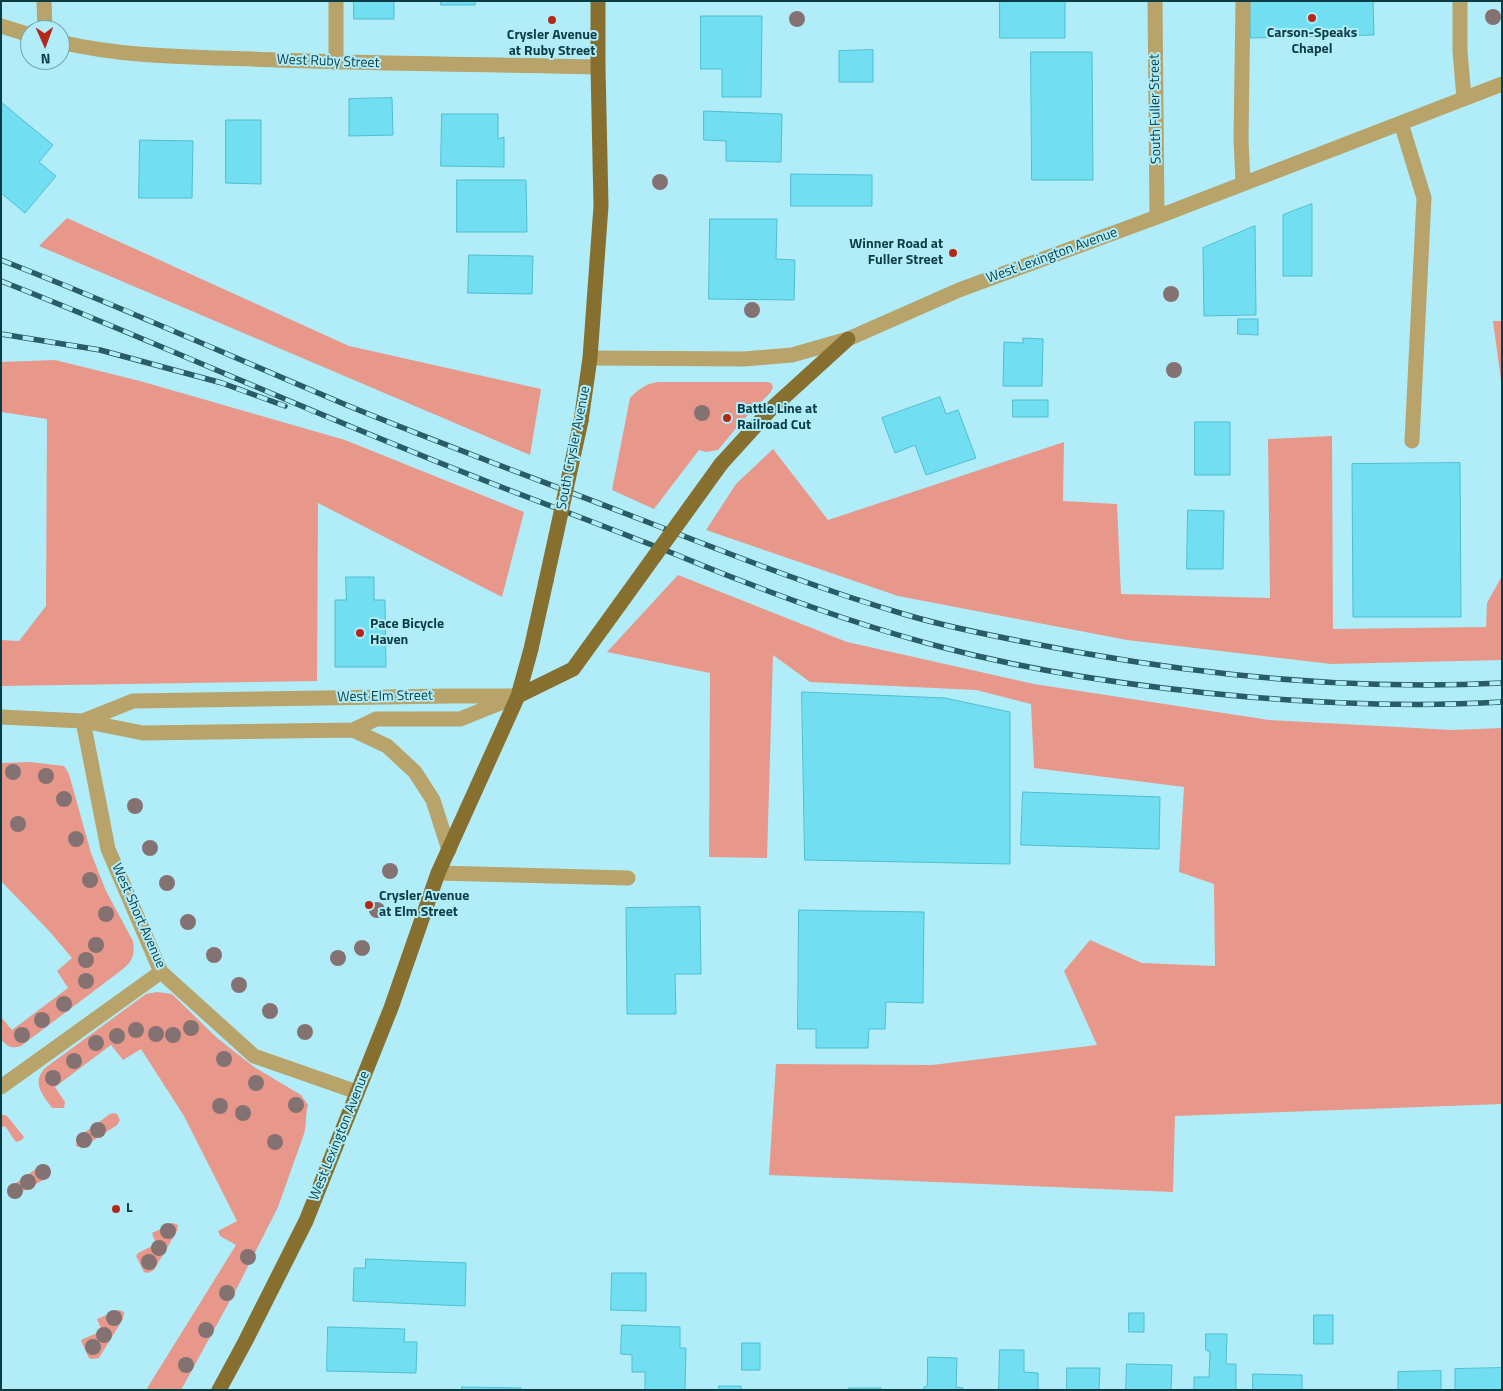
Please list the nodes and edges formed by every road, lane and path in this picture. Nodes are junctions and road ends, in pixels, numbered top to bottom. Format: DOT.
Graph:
graph roads {
  1 [pos="44,1"];
  2 [pos="336,1"];
  3 [pos="598,1"];
  4 [pos="1155,1"];
  5 [pos="1242,1"];
  6 [pos="1460,1"];
  7 [pos="45,20"];
  8 [pos="1,26"];
  9 [pos="20,32"];
  10 [pos="70,44"];
  11 [pos="336,63"];
  12 [pos="598,67"];
  13 [pos="1502,84"];
  14 [pos="1464,98"];
  15 [pos="1401,123"];
  16 [pos="1243,184"];
  17 [pos="1157,217"];
  18 [pos="848,339"];
  19 [pos="590,358"];
  20 [pos="1412,442"];
  21 [pos="518,696"];
  22 [pos="1,717"];
  23 [pos="83,721"];
  24 [pos="353,730"];
  25 [pos="449,850"];
  26 [pos="438,873"];
  27 [pos="628,878"];
  28 [pos="161,972"];
  29 [pos="1,1087"];
  30 [pos="356,1092"];
  31 [pos="219,1390"];
  1 -- 7 [label="street"];
  2 -- 11 [label="street"];
  3 -- 12 [label="main road, South Crysler Avenue"];
  4 -- 17 [label="street, South Fuller Street"];
  5 -- 16 [label="street"];
  6 -- 14 [label="street"];
  8 -- 9 [label="street"];
  10 -- 11 [label="street, West Ruby Street"];
  11 -- 12 [label="street, West Ruby Street"];
  12 -- 19 [label="main road, South Crysler Avenue"];
  13 -- 14 [label="street, West Lexington Avenue"];
  14 -- 15 [label="street, West Lexington Avenue"];
  15 -- 16 [label="street, West Lexington Avenue"];
  15 -- 20 [label="street"];
  16 -- 17 [label="street, West Lexington Avenue"];
  17 -- 18 [label="street, West Lexington Avenue"];
  18 -- 19 [label="street, West Lexington Avenue"];
  18 -- 21 [label="main road, bridge"];
  19 -- 21 [label="main road, South Crysler Avenue, bridge"];
  21 -- 23 [label="street, West Elm Street"];
  21 -- 24 [label="street, West Elm Street"];
  21 -- 25 [label="main road, South Crysler Avenue"];
  22 -- 23 [label="street, West Elm Street"];
  23 -- 24 [label="street, West Elm Street"];
  23 -- 28 [label="street, West Short Avenue"];
  24 -- 25 [label="street, West Elm Street"];
  25 -- 26 [label="main road, South Crysler Avenue"];
  26 -- 27 [label="street"];
  26 -- 30 [label="main road, West Lexington Avenue"];
  28 -- 29 [label="street"];
  28 -- 30 [label="street, West Short Avenue"];
  30 -- 31 [label="main road, West Lexington Avenue"];
}
